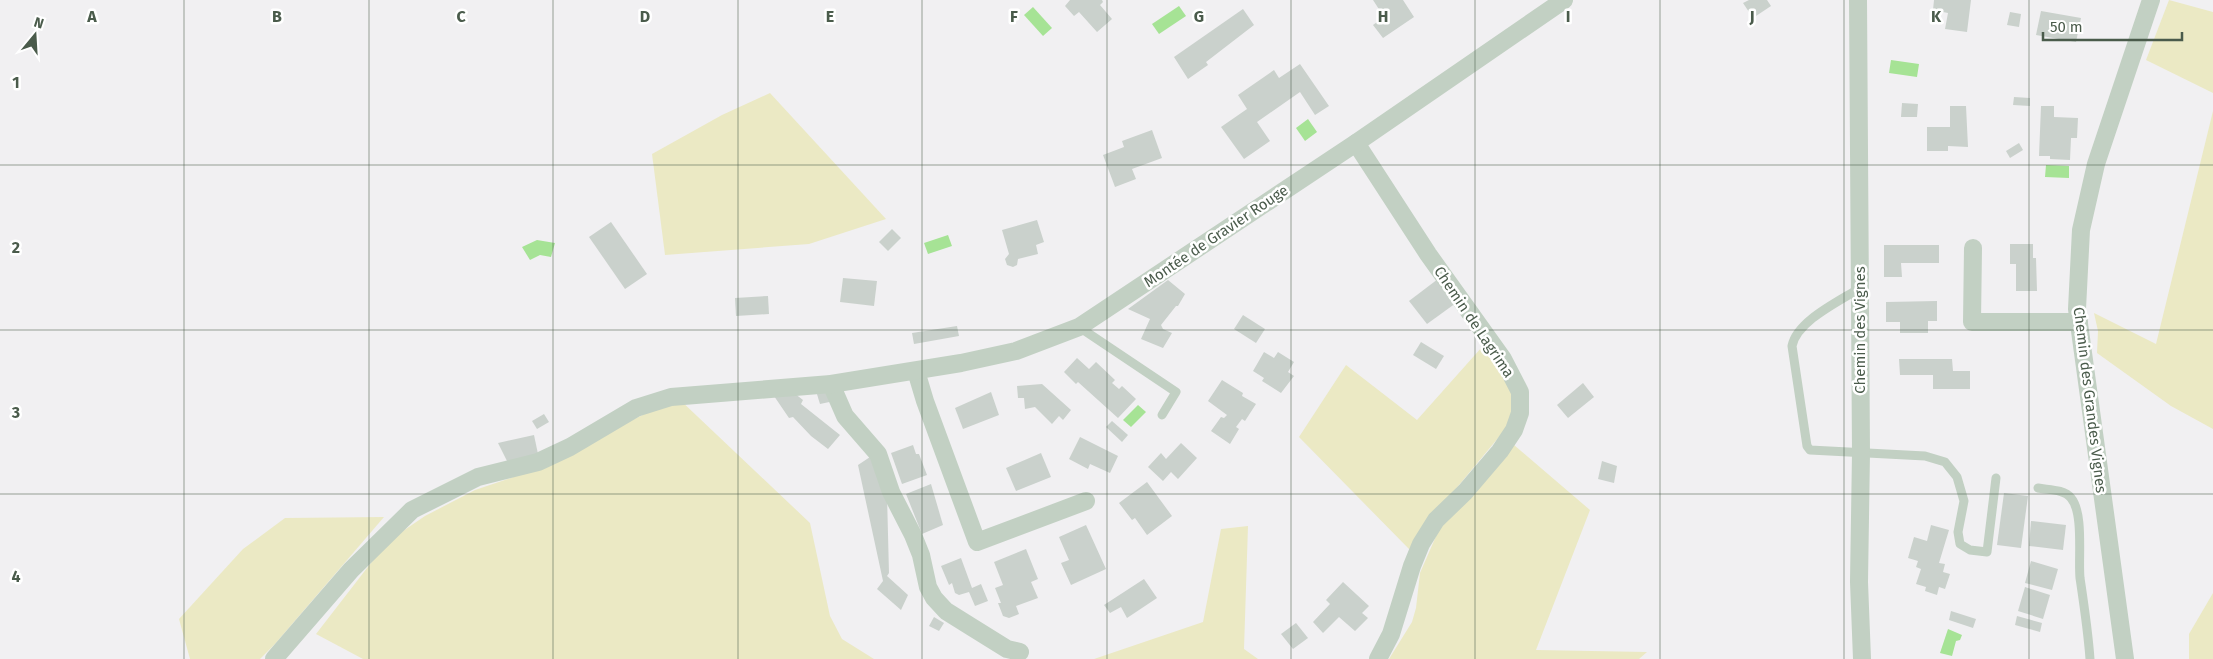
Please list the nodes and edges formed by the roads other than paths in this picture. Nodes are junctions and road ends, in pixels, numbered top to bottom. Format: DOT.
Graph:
graph roads {
  1 [pos="1564,0"];
  2 [pos="1858,0"];
  3 [pos="2151,0"];
  4 [pos="1356,143"];
  5 [pos="1973,248"];
  6 [pos="1860,288"];
  7 [pos="2079,322"];
  8 [pos="1079,327"];
  9 [pos="916,371"];
  10 [pos="831,384"];
  11 [pos="1162,414"];
  12 [pos="1861,453"];
  13 [pos="1996,478"];
  14 [pos="2038,488"];
  15 [pos="1086,501"];
  16 [pos="1020,652"];
  17 [pos="274,659"];
  18 [pos="1378,659"];
  19 [pos="1862,659"];
  20 [pos="2090,659"];
  21 [pos="2125,659"];
  1 -- 4 [label="street, Montée de Gravier Rouge"];
  2 -- 6 [label="street, Chemin des Vignes"];
  3 -- 7 [label="street, Chemin des Grandes Vignes"];
  4 -- 8 [label="street, Montée de Gravier Rouge"];
  4 -- 18 [label="street, Chemin de Lagrima"];
  5 -- 7 [label="street"];
  6 -- 12 [label="street, Chemin des Vignes"];
  6 -- 12 [label="lane"];
  7 -- 21 [label="street, Chemin des Grandes Vignes"];
  8 -- 9 [label="street, Montée de Gravier Rouge"];
  8 -- 11 [label="lane"];
  9 -- 10 [label="street, Montée de Gravier Rouge"];
  9 -- 15 [label="street"];
  10 -- 16 [label="street"];
  10 -- 17 [label="street, Montée de Gravier Rouge"];
  12 -- 13 [label="lane"];
  12 -- 19 [label="street, Chemin des Vignes"];
  14 -- 20 [label="lane"];
}
